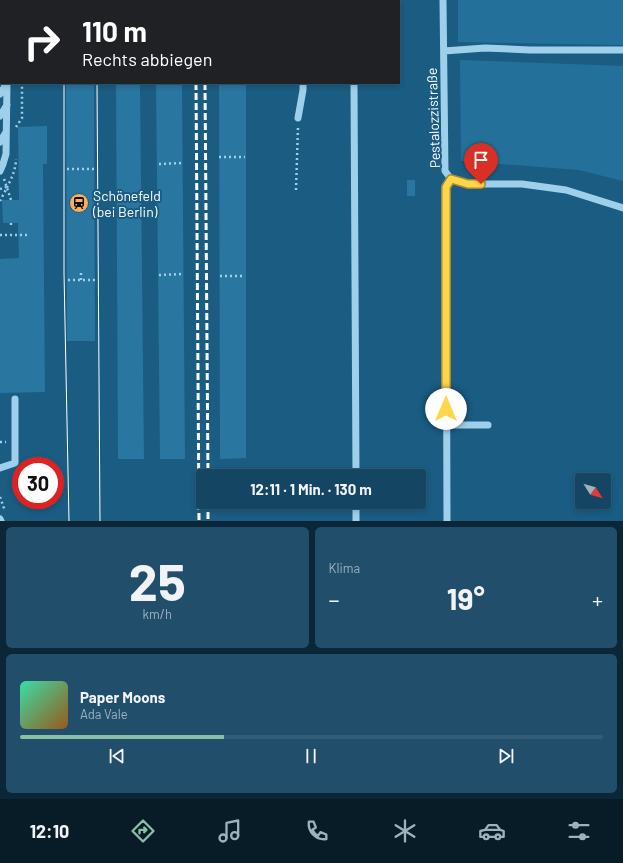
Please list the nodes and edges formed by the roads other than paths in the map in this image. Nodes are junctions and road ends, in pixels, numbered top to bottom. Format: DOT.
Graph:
graph roads {
  1 [pos="443,0"];
  2 [pos="623,50"];
  3 [pos="444,51"];
  4 [pos="6,84"];
  5 [pos="7,84"];
  6 [pos="303,84"];
  7 [pos="354,84"];
  8 [pos="0,94"];
  9 [pos="7,105"];
  10 [pos="0,116"];
  11 [pos="298,118"];
  12 [pos="6,132"];
  13 [pos="0,142"];
  14 [pos="0,171"];
  15 [pos="451,179"];
  16 [pos="623,208"];
  17 [pos="15,399"];
  18 [pos="447,425"];
  19 [pos="488,425"];
  20 [pos="0,468"];
  21 [pos="356,469"];
  22 [pos="356,509"];
  23 [pos="356,521"];
  24 [pos="447,521"];
  1 -- 3 [label="street, Pestalozzistraße"];
  2 -- 3 [label="street"];
  3 -- 15 [label="street, Pestalozzistraße"];
  4 -- 8 [label="street"];
  5 -- 9 [label="street"];
  6 -- 11 [label="street"];
  7 -- 21 [label="street"];
  9 -- 10 [label="street"];
  9 -- 12 [label="street"];
  12 -- 13 [label="street"];
  12 -- 14 [label="street"];
  15 -- 16 [label="street"];
  15 -- 18 [label="street, Pestalozzistraße"];
  17 -- 20 [label="street"];
  18 -- 19 [label="street"];
  18 -- 24 [label="street, Pestalozzistraße"];
  22 -- 23 [label="street"];
}
